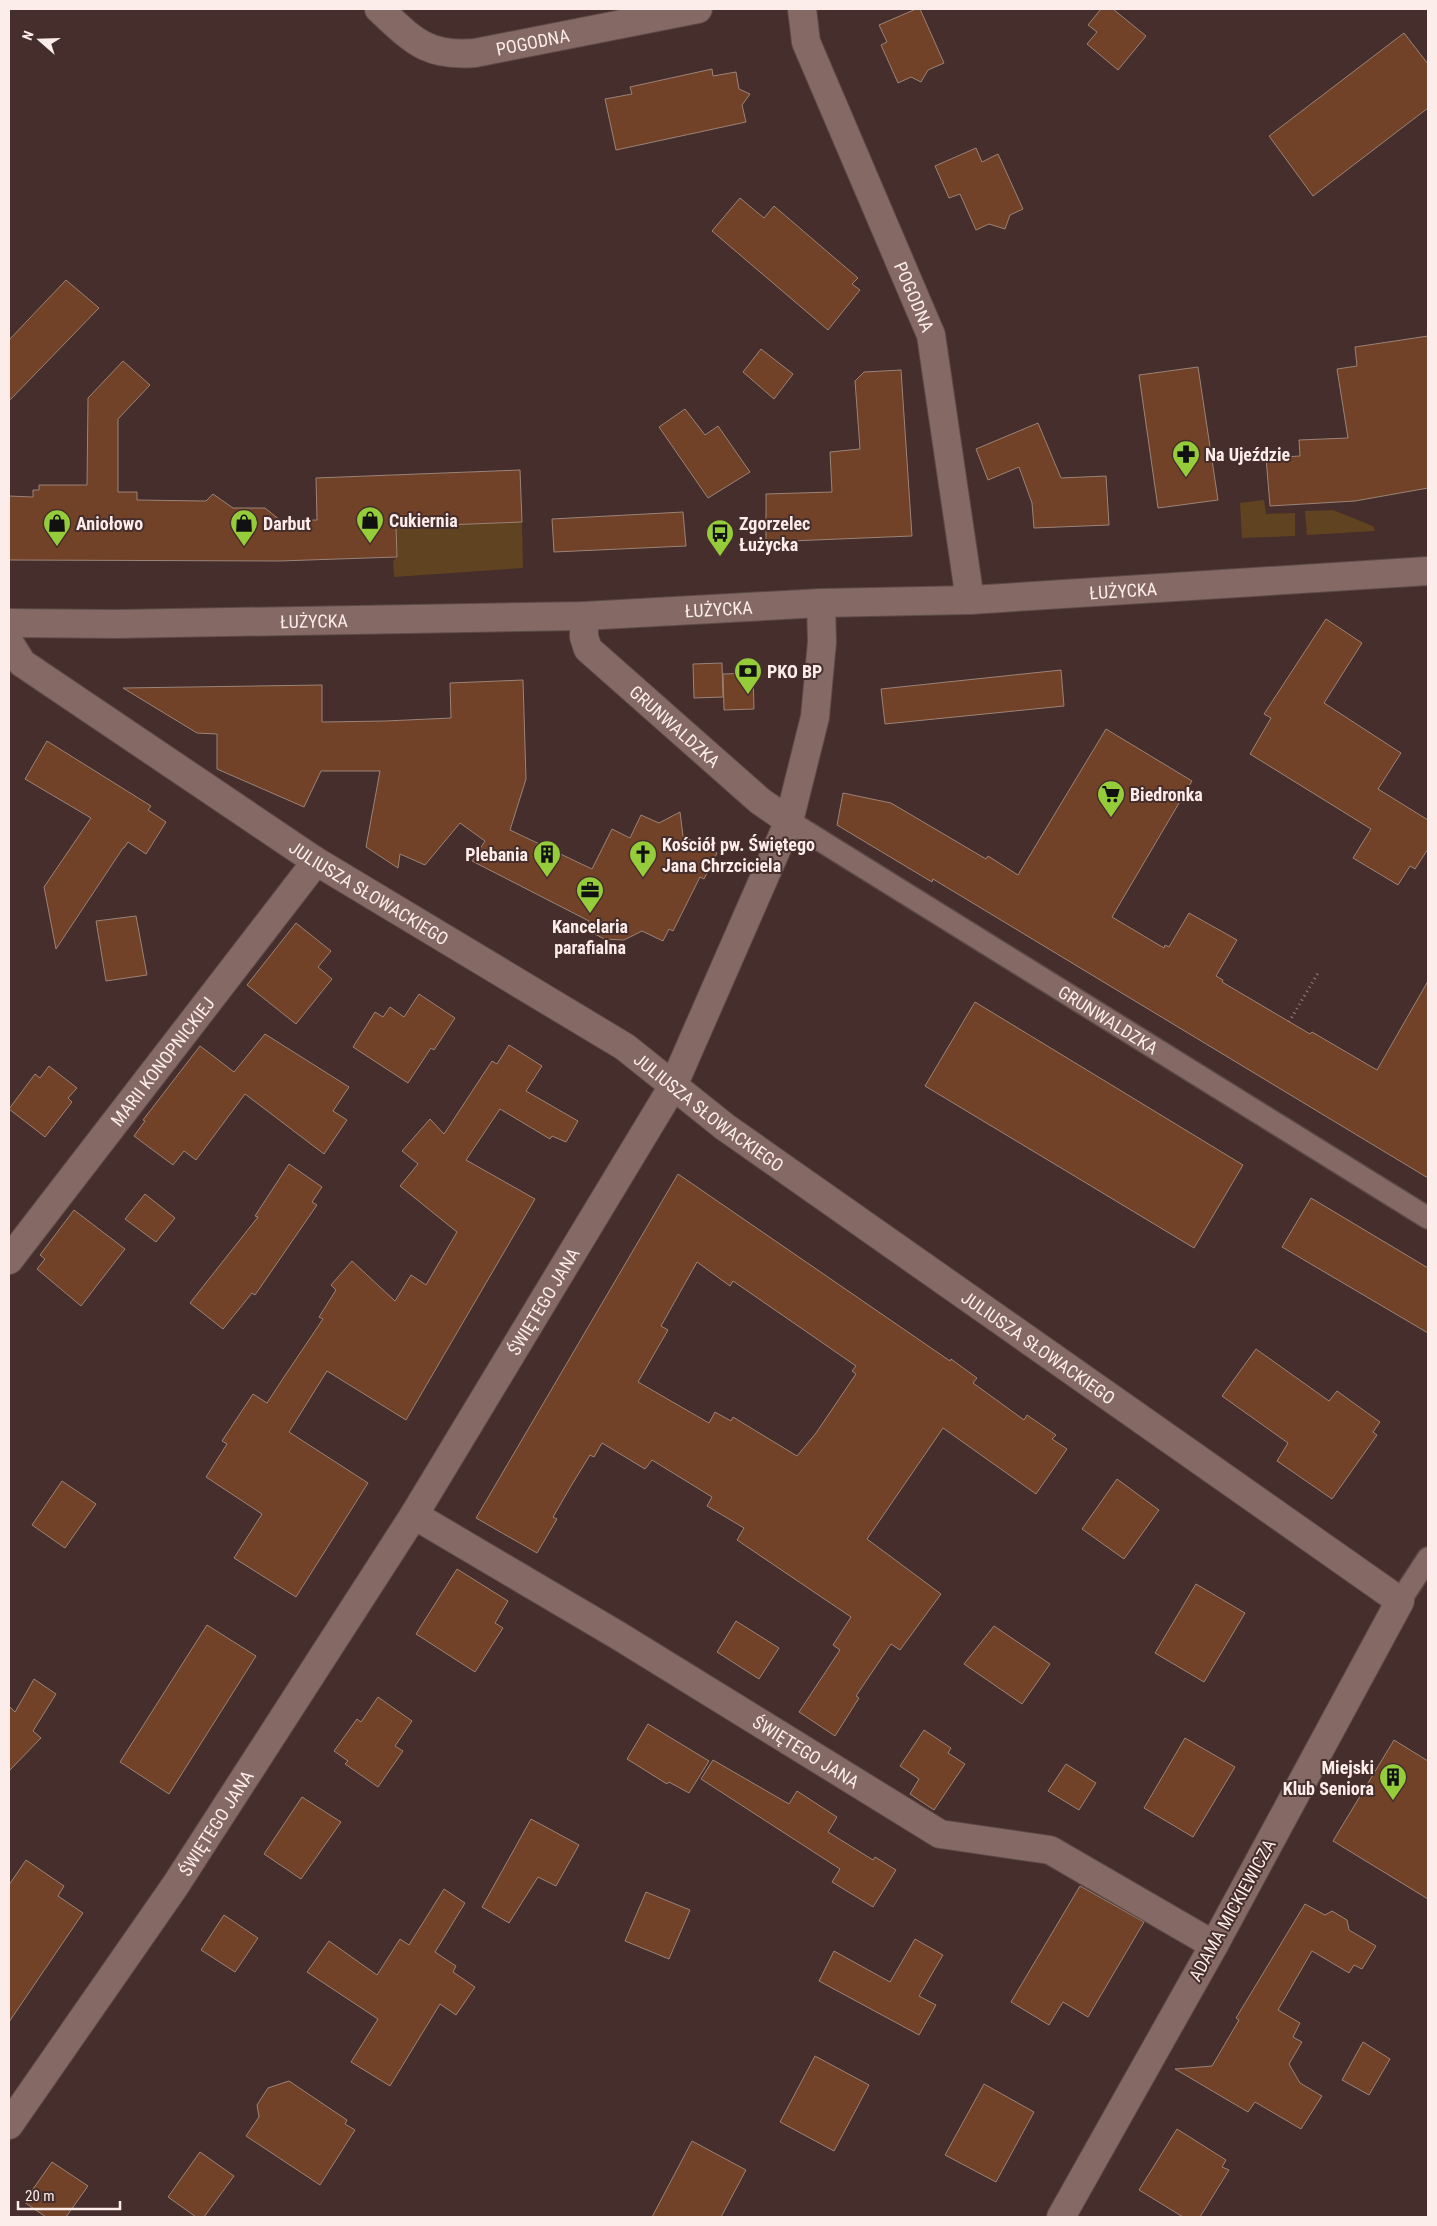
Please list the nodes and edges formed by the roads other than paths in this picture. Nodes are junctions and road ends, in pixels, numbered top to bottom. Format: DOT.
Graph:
graph roads {
  1 [pos="379,9"];
  2 [pos="698,9"];
  3 [pos="802,9"];
  4 [pos="1428,571"];
  5 [pos="970,600"];
  6 [pos="821,603"];
  7 [pos="584,616"];
  8 [pos="9,623"];
  9 [pos="9,642"];
  10 [pos="789,822"];
  11 [pos="314,860"];
  12 [pos="673,1086"];
  13 [pos="1428,1218"];
  14 [pos="9,1260"];
  15 [pos="414,1515"];
  16 [pos="1428,1558"];
  17 [pos="1400,1601"];
  18 [pos="1214,1945"];
  19 [pos="9,2125"];
  20 [pos="1061,2217"];
  1 -- 2 [label="street, POGODNA"];
  3 -- 5 [label="street, POGODNA"];
  4 -- 5 [label="street, ŁUŻYCKA"];
  5 -- 6 [label="street, ŁUŻYCKA"];
  6 -- 7 [label="street, ŁUŻYCKA"];
  6 -- 10 [label="street"];
  7 -- 8 [label="street, ŁUŻYCKA"];
  7 -- 10 [label="street, GRUNWALDZKA"];
  9 -- 11 [label="street, JULIUSZA SŁOWACKIEGO"];
  10 -- 12 [label="street"];
  10 -- 13 [label="lane, GRUNWALDZKA"];
  11 -- 12 [label="street, JULIUSZA SŁOWACKIEGO"];
  11 -- 14 [label="street, MARII KONOPNICKIEJ"];
  12 -- 15 [label="street, ŚWIĘTEGO JANA"];
  12 -- 17 [label="street, JULIUSZA SŁOWACKIEGO"];
  15 -- 18 [label="street, ŚWIĘTEGO JANA"];
  15 -- 19 [label="street, ŚWIĘTEGO JANA"];
  16 -- 17 [label="lane"];
  17 -- 18 [label="street, ADAMA MICKIEWICZA"];
  18 -- 20 [label="street, ADAMA MICKIEWICZA"];
}
